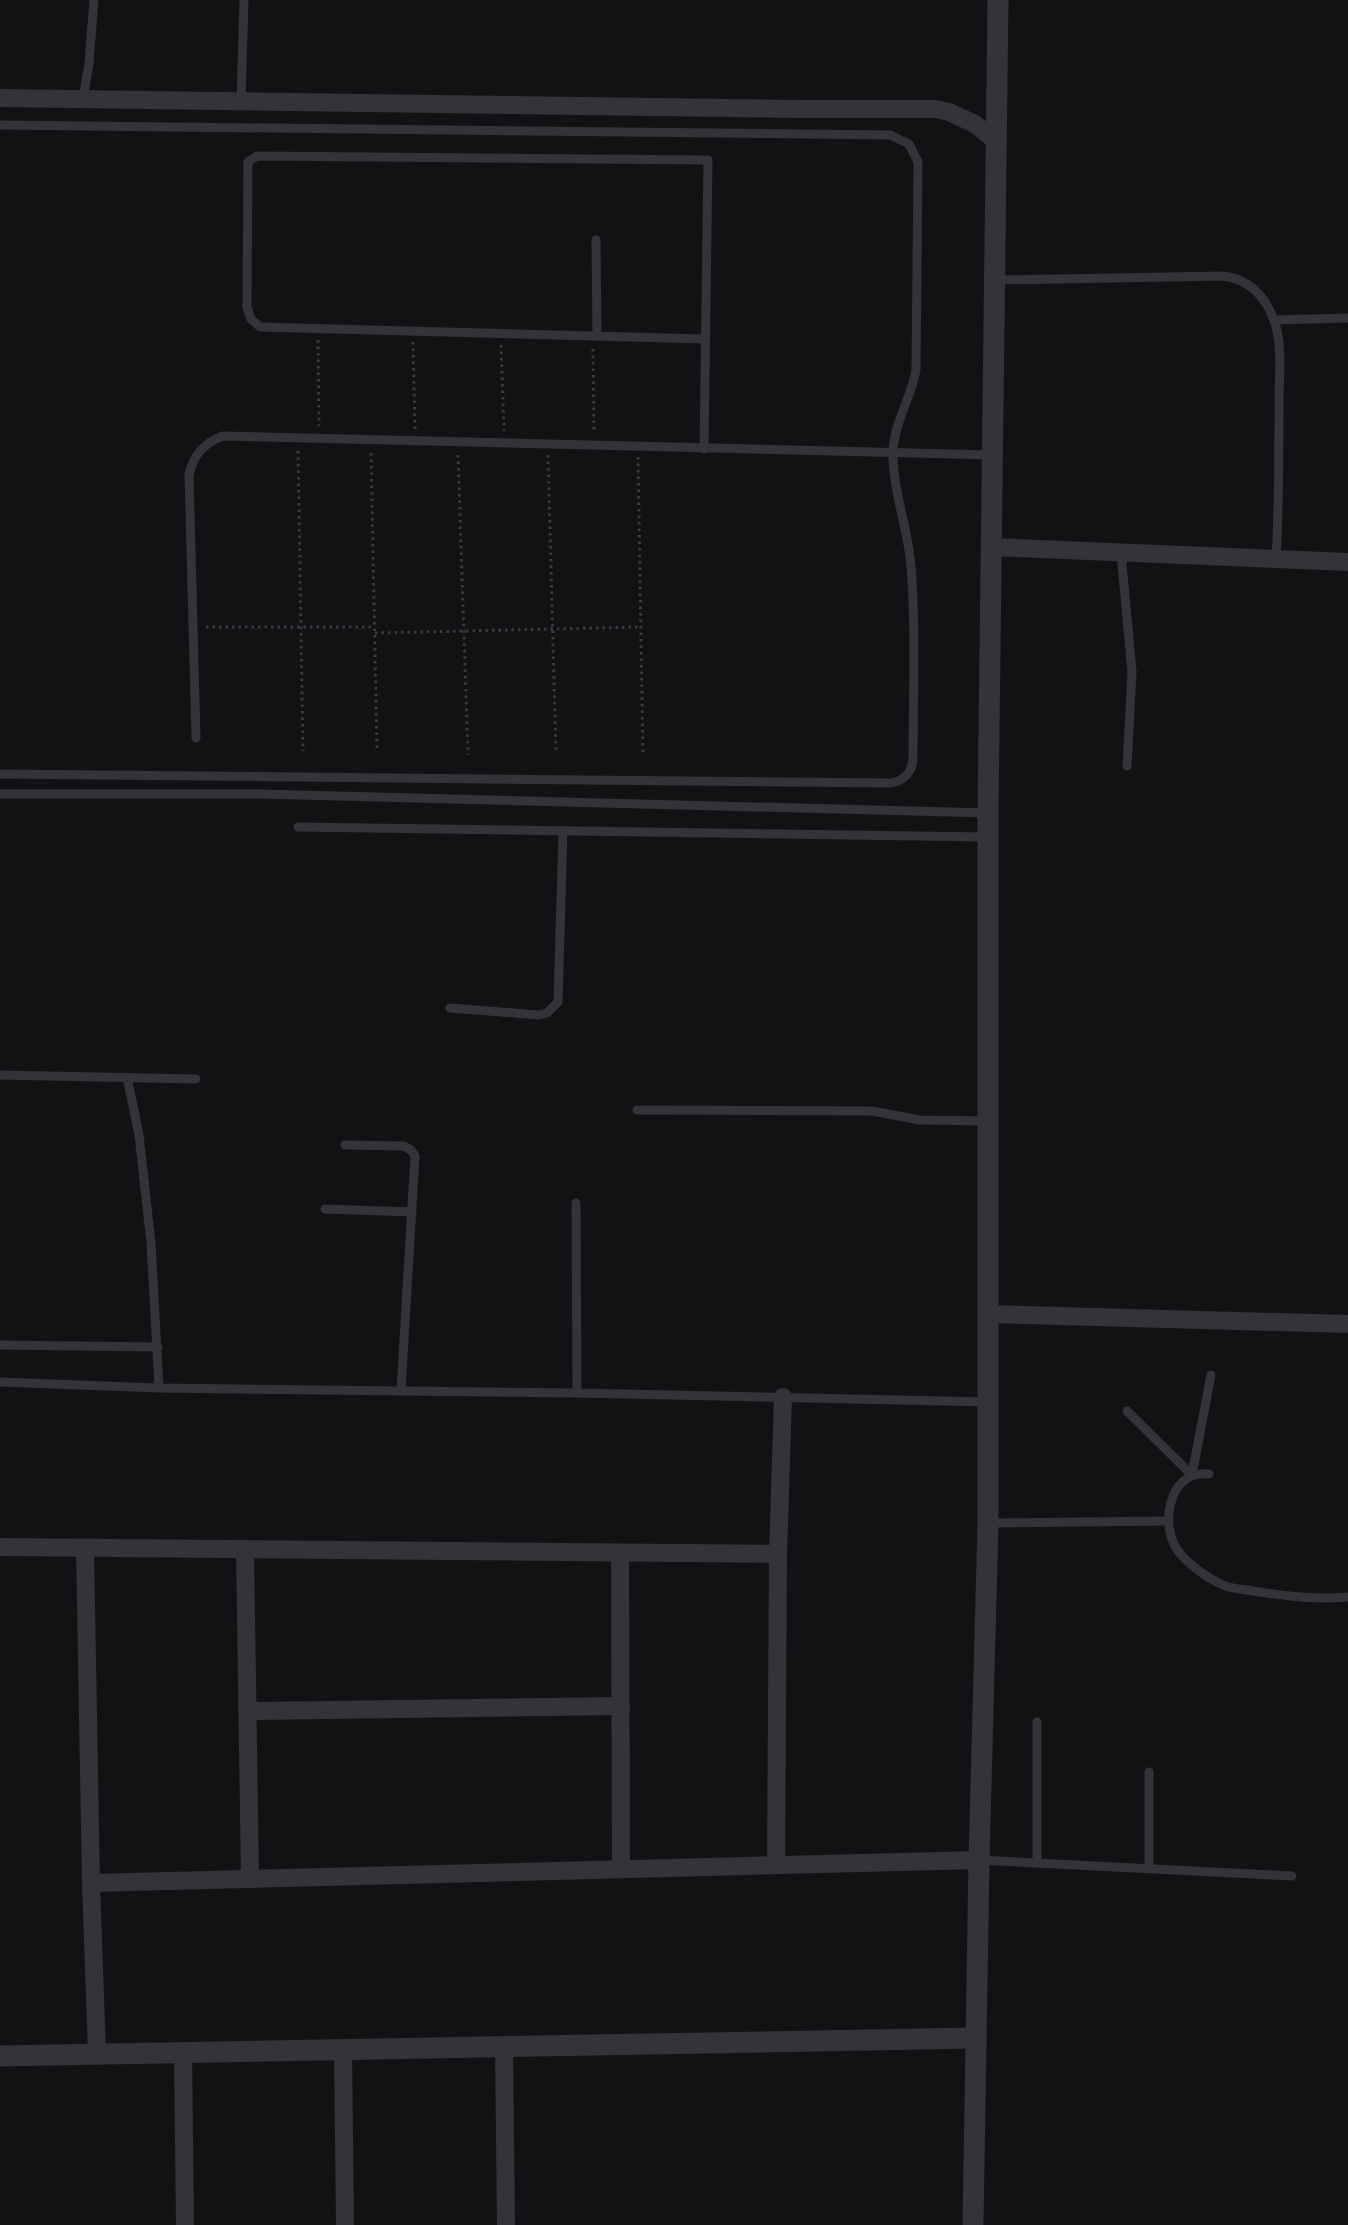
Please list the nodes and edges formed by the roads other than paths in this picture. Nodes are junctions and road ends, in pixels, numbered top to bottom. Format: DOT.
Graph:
graph roads {
  1 [pos="94,0"];
  2 [pos="244,0"];
  3 [pos="998,0"];
  4 [pos="0,98"];
  5 [pos="83,99"];
  6 [pos="241,101"];
  7 [pos="0,125"];
  8 [pos="997,142"];
  9 [pos="596,240"];
  10 [pos="995,280"];
  11 [pos="1348,318"];
  12 [pos="1274,320"];
  13 [pos="595,336"];
  14 [pos="705,339"];
  15 [pos="704,449"];
  16 [pos="893,454"];
  17 [pos="993,455"];
  18 [pos="992,547"];
  19 [pos="1121,553"];
  20 [pos="1276,559"];
  21 [pos="1348,562"];
  22 [pos="196,738"];
  23 [pos="1127,766"];
  24 [pos="0,774"];
  25 [pos="0,794"];
  26 [pos="988,813"];
  27 [pos="298,827"];
  28 [pos="563,831"];
  29 [pos="988,837"];
  30 [pos="450,1008"];
  31 [pos="0,1075"];
  32 [pos="126,1077"];
  33 [pos="196,1079"];
  34 [pos="637,1110"];
  35 [pos="988,1121"];
  36 [pos="345,1145"];
  37 [pos="576,1203"];
  38 [pos="325,1209"];
  39 [pos="412,1212"];
  40 [pos="988,1314"];
  41 [pos="1348,1324"];
  42 [pos="0,1345"];
  43 [pos="158,1347"];
  44 [pos="1211,1375"];
  45 [pos="0,1382"];
  46 [pos="159,1388"];
  47 [pos="401,1390"];
  48 [pos="577,1393"];
  49 [pos="783,1397"];
  50 [pos="989,1402"];
  51 [pos="1127,1411"];
  52 [pos="1209,1474"];
  53 [pos="1192,1475"];
  54 [pos="1168,1520"];
  55 [pos="988,1523"];
  56 [pos="0,1547"];
  57 [pos="85,1548"];
  58 [pos="244,1549"];
  59 [pos="620,1553"];
  60 [pos="778,1554"];
  61 [pos="1348,1597"];
  62 [pos="621,1706"];
  63 [pos="247,1711"];
  64 [pos="1036,1722"];
  65 [pos="1149,1772"];
  66 [pos="979,1860"];
  67 [pos="1037,1862"];
  68 [pos="776,1865"];
  69 [pos="1149,1868"];
  70 [pos="621,1869"];
  71 [pos="1292,1876"];
  72 [pos="250,1879"];
  73 [pos="91,1883"];
  74 [pos="975,2038"];
  75 [pos="504,2047"];
  76 [pos="343,2050"];
  77 [pos="183,2052"];
  78 [pos="97,2054"];
  79 [pos="0,2056"];
  80 [pos="185,2225"];
  81 [pos="345,2225"];
  82 [pos="506,2225"];
  83 [pos="973,2225"];
  1 -- 5 [label="lane"];
  2 -- 6 [label="lane"];
  3 -- 8 [label="street"];
  4 -- 5 [label="street"];
  5 -- 6 [label="street"];
  6 -- 8 [label="street"];
  7 -- 16 [label="lane"];
  8 -- 10 [label="street"];
  9 -- 13 [label="lane"];
  10 -- 12 [label="lane"];
  10 -- 17 [label="street"];
  11 -- 12 [label="lane"];
  12 -- 20 [label="lane"];
  13 -- 14 [label="lane"];
  13 -- 14 [label="lane"];
  14 -- 15 [label="lane"];
  15 -- 16 [label="lane"];
  15 -- 22 [label="lane"];
  16 -- 17 [label="lane"];
  16 -- 24 [label="lane"];
  17 -- 18 [label="street"];
  18 -- 19 [label="street"];
  18 -- 26 [label="street"];
  19 -- 20 [label="street"];
  19 -- 23 [label="lane"];
  20 -- 21 [label="street"];
  25 -- 26 [label="lane"];
  26 -- 29 [label="street"];
  27 -- 28 [label="lane"];
  28 -- 29 [label="lane"];
  28 -- 30 [label="lane"];
  29 -- 35 [label="street"];
  31 -- 32 [label="lane"];
  32 -- 33 [label="lane"];
  32 -- 43 [label="lane"];
  34 -- 35 [label="lane"];
  35 -- 40 [label="street"];
  36 -- 39 [label="lane"];
  37 -- 48 [label="lane"];
  38 -- 39 [label="lane"];
  39 -- 47 [label="lane"];
  40 -- 41 [label="street"];
  40 -- 50 [label="street"];
  42 -- 43 [label="lane"];
  43 -- 46 [label="lane"];
  44 -- 53 [label="lane"];
  45 -- 46 [label="lane"];
  46 -- 47 [label="lane"];
  47 -- 48 [label="lane"];
  48 -- 49 [label="lane"];
  49 -- 50 [label="lane"];
  49 -- 60 [label="street"];
  50 -- 55 [label="street"];
  51 -- 53 [label="lane"];
  52 -- 53 [label="lane"];
  53 -- 54 [label="lane"];
  54 -- 55 [label="lane"];
  54 -- 61 [label="lane"];
  55 -- 66 [label="street"];
  56 -- 57 [label="street"];
  57 -- 58 [label="street"];
  57 -- 73 [label="street"];
  58 -- 59 [label="street"];
  58 -- 63 [label="street"];
  59 -- 60 [label="street"];
  59 -- 62 [label="street"];
  60 -- 68 [label="street"];
  62 -- 63 [label="street"];
  62 -- 70 [label="street"];
  63 -- 72 [label="street"];
  64 -- 67 [label="lane"];
  65 -- 69 [label="lane"];
  66 -- 67 [label="lane"];
  66 -- 68 [label="street"];
  66 -- 74 [label="street"];
  67 -- 69 [label="lane"];
  68 -- 70 [label="street"];
  69 -- 71 [label="lane"];
  70 -- 72 [label="street"];
  72 -- 73 [label="street"];
  73 -- 78 [label="street"];
  74 -- 75 [label="street"];
  74 -- 83 [label="street"];
  75 -- 76 [label="street"];
  75 -- 82 [label="street"];
  76 -- 77 [label="street"];
  76 -- 81 [label="street"];
  77 -- 78 [label="street"];
  77 -- 80 [label="street"];
  78 -- 79 [label="street"];
}
